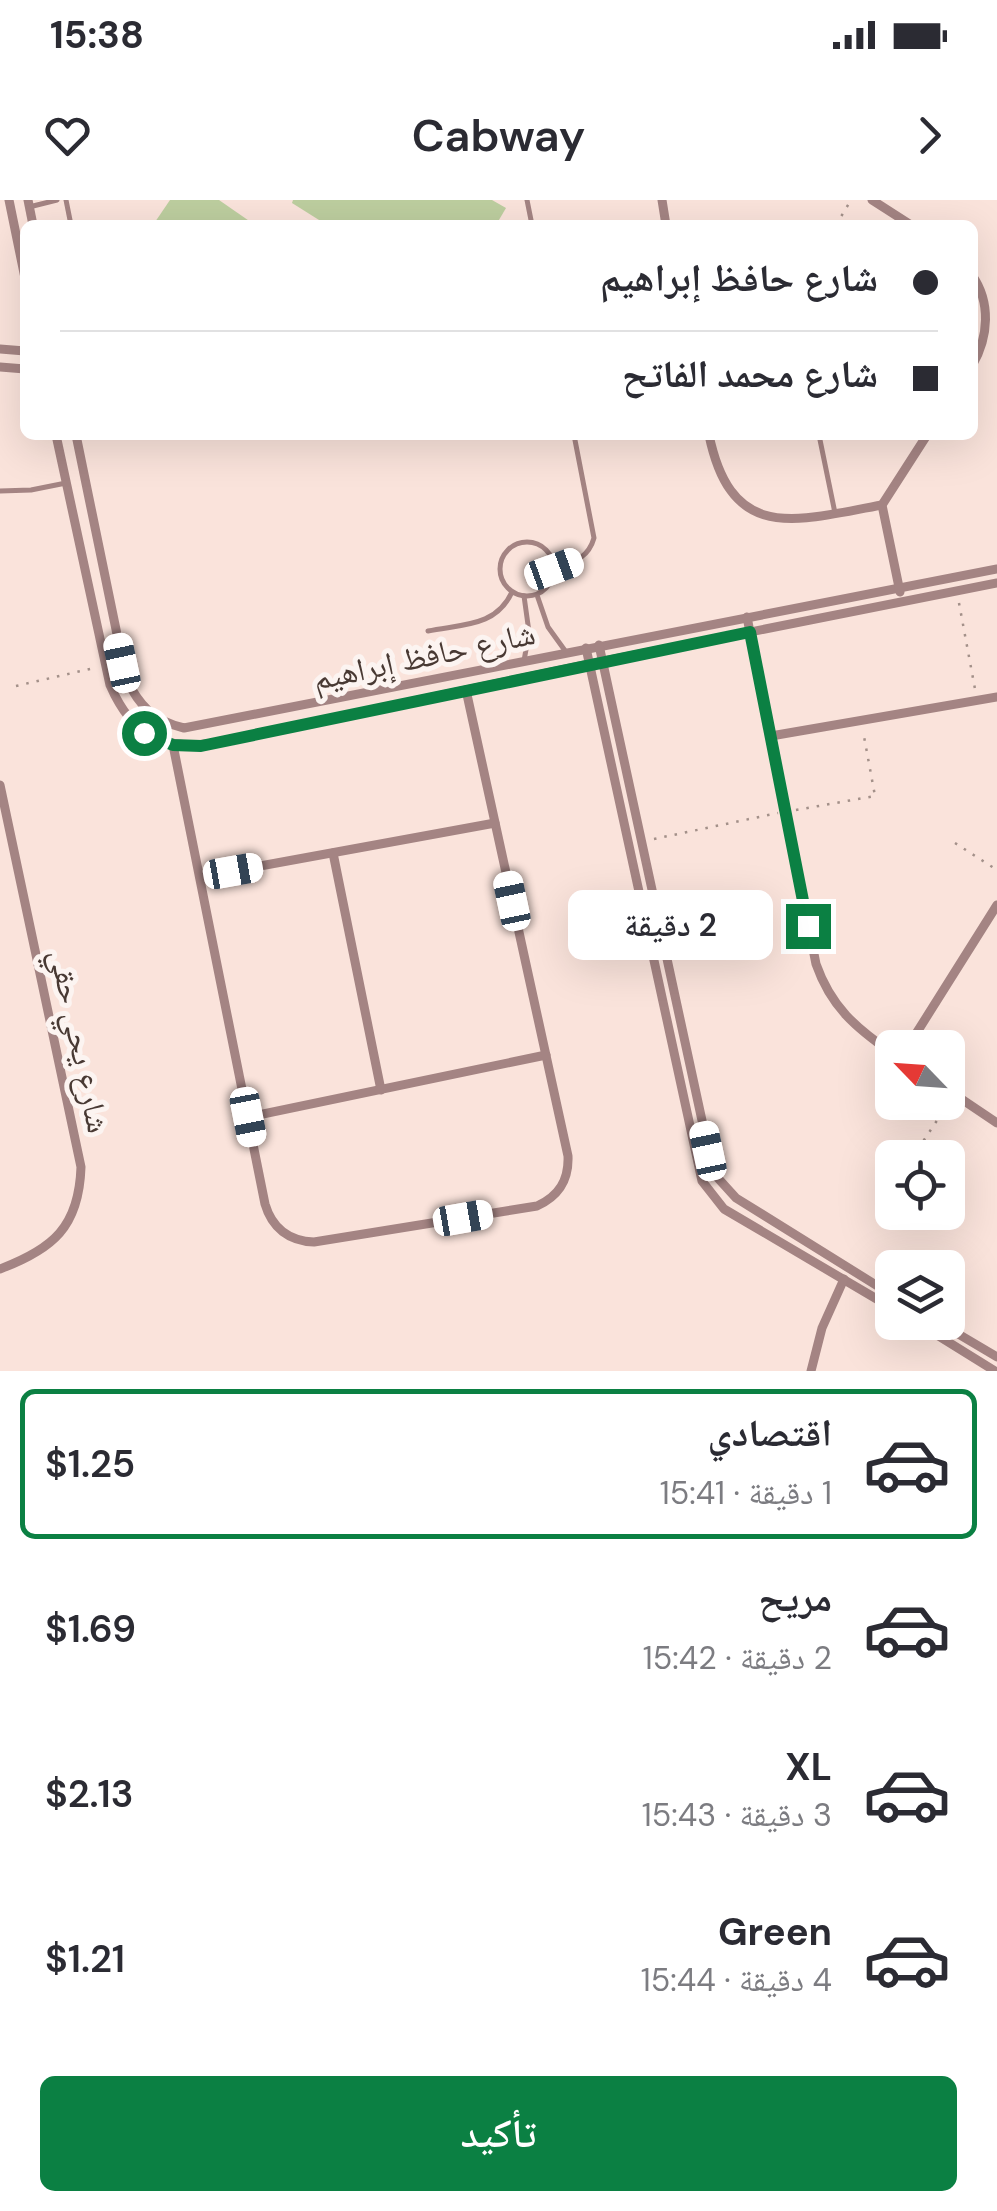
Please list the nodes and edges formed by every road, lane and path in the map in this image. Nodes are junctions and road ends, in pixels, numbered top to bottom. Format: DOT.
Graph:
graph roads {
  1 [pos="57,200"];
  2 [pos="872,200"];
  3 [pos="28,204"];
  4 [pos="903,220"];
  5 [pos="978,288"];
  6 [pos="978,356"];
  7 [pos="57,440"];
  8 [pos="77,440"];
  9 [pos="575,440"];
  10 [pos="710,440"];
  11 [pos="820,440"];
  12 [pos="924,440"];
  13 [pos="66,483"];
  14 [pos="0,491"];
  15 [pos="882,505"];
  16 [pos="835,513"];
  17 [pos="554,569"];
  18 [pos="997,569"];
  19 [pos="997,584"];
  20 [pos="106,585"];
  21 [pos="87,590"];
  22 [pos="900,590"];
  23 [pos="512,592"];
  24 [pos="957,592"];
  25 [pos="537,595"];
  26 [pos="524,596"];
  27 [pos="902,603"];
  28 [pos="747,618"];
  29 [pos="428,631"];
  30 [pos="750,632"];
  31 [pos="600,645"];
  32 [pos="586,648"];
  33 [pos="566,652"];
  34 [pos="524,660"];
  35 [pos="602,661"];
  36 [pos="589,664"];
  37 [pos="105,666"];
  38 [pos="16,686"];
  39 [pos="466,690"];
  40 [pos="997,697"];
  41 [pos="977,699"];
  42 [pos="318,703"];
  43 [pos="861,720"];
  44 [pos="320,721"];
  45 [pos="771,736"];
  46 [pos="173,745"];
  47 [pos="0,785"];
  48 [pos="786,812"];
  49 [pos="495,824"];
  50 [pos="642,842"];
  51 [pos="955,843"];
  52 [pos="333,853"];
  53 [pos="997,870"];
  54 [pos="200,877"];
  55 [pos="997,905"];
  56 [pos="917,1030"];
  57 [pos="875,1041"];
  58 [pos="546,1055"];
  59 [pos="381,1090"];
  60 [pos="965,1101"];
  61 [pos="248,1117"];
  62 [pos="997,1123"];
  63 [pos="708,1151"];
  64 [pos="695,1154"];
  65 [pos="814,1247"];
  66 [pos="808,1258"];
  67 [pos="0,1269"];
  68 [pos="844,1278"];
  69 [pos="875,1285"];
  70 [pos="875,1297"];
  71 [pos="965,1338"];
  72 [pos="945,1340"];
  73 [pos="997,1357"];
  74 [pos="811,1371"];
  75 [pos="996,1371"];
  1 -- 3 [label="lane"];
  2 -- 4 [label="street"];
  5 -- 6 [label="street"];
  7 -- 13 [label="street"];
  8 -- 20 [label="street, شارع حافظ إبراهيم"];
  9 -- 17 [label="lane"];
  10 -- 16 [label="street"];
  11 -- 16 [label="lane"];
  12 -- 15 [label="street"];
  13 -- 14 [label="lane"];
  13 -- 21 [label="street"];
  15 -- 16 [label="street"];
  15 -- 22 [label="street"];
  17 -- 23 [label="lane"];
  17 -- 25 [label="lane"];
  18 -- 22 [label="street, شارع حافظ إبراهيم"];
  19 -- 24 [label="street, شارع حافظ إبراهيم"];
  20 -- 21 [label="street"];
  20 -- 42 [label="street, شارع حافظ إبراهيم"];
  21 -- 37 [label="street"];
  22 -- 27 [label="street"];
  22 -- 28 [label="street, شارع حافظ إبراهيم"];
  23 -- 26 [label="lane"];
  23 -- 29 [label="lane"];
  24 -- 27 [label="street, شارع حافظ إبراهيم"];
  24 -- 41 [label="path"];
  25 -- 26 [label="lane"];
  25 -- 33 [label="lane"];
  26 -- 34 [label="lane"];
  27 -- 30 [label="street, شارع حافظ إبراهيم"];
  28 -- 30 [label="street"];
  28 -- 31 [label="street, شارع حافظ إبراهيم"];
  30 -- 35 [label="street, شارع حافظ إبراهيم"];
  30 -- 45 [label="street"];
  31 -- 32 [label="street, شارع حافظ إبراهيم"];
  31 -- 35 [label="street"];
  32 -- 33 [label="street, شارع حافظ إبراهيم"];
  32 -- 36 [label="street"];
  33 -- 34 [label="street, شارع حافظ إبراهيم"];
  34 -- 42 [label="street, شارع حافظ إبراهيم"];
  35 -- 36 [label="street, شارع حافظ إبراهيم"];
  35 -- 50 [label="street"];
  36 -- 39 [label="street, شارع حافظ إبراهيم"];
  36 -- 64 [label="street"];
  37 -- 38 [label="path"];
  37 -- 46 [label="street"];
  39 -- 44 [label="street, شارع حافظ إبراهيم"];
  39 -- 49 [label="street"];
  40 -- 41 [label="street"];
  41 -- 43 [label="street"];
  42 -- 44 [label="street"];
  43 -- 45 [label="street"];
  43 -- 48 [label="path"];
  44 -- 46 [label="street, شارع حافظ إبراهيم"];
  45 -- 48 [label="street"];
  46 -- 54 [label="street"];
  47 -- 67 [label="street, شارع يحي حقي"];
  48 -- 50 [label="path"];
  48 -- 57 [label="street"];
  49 -- 52 [label="street"];
  49 -- 58 [label="street"];
  50 -- 63 [label="street"];
  51 -- 53 [label="path"];
  52 -- 54 [label="street"];
  52 -- 59 [label="street"];
  54 -- 61 [label="street"];
  55 -- 56 [label="street"];
  58 -- 59 [label="street"];
  58 -- 61 [label="street"];
  59 -- 61 [label="street"];
  60 -- 62 [label="street"];
  63 -- 64 [label="street"];
  63 -- 65 [label="street"];
  64 -- 66 [label="street"];
  65 -- 66 [label="street"];
  65 -- 69 [label="street"];
  66 -- 68 [label="street"];
  68 -- 70 [label="street"];
  68 -- 74 [label="street"];
  71 -- 73 [label="street"];
  72 -- 75 [label="street"];
}
